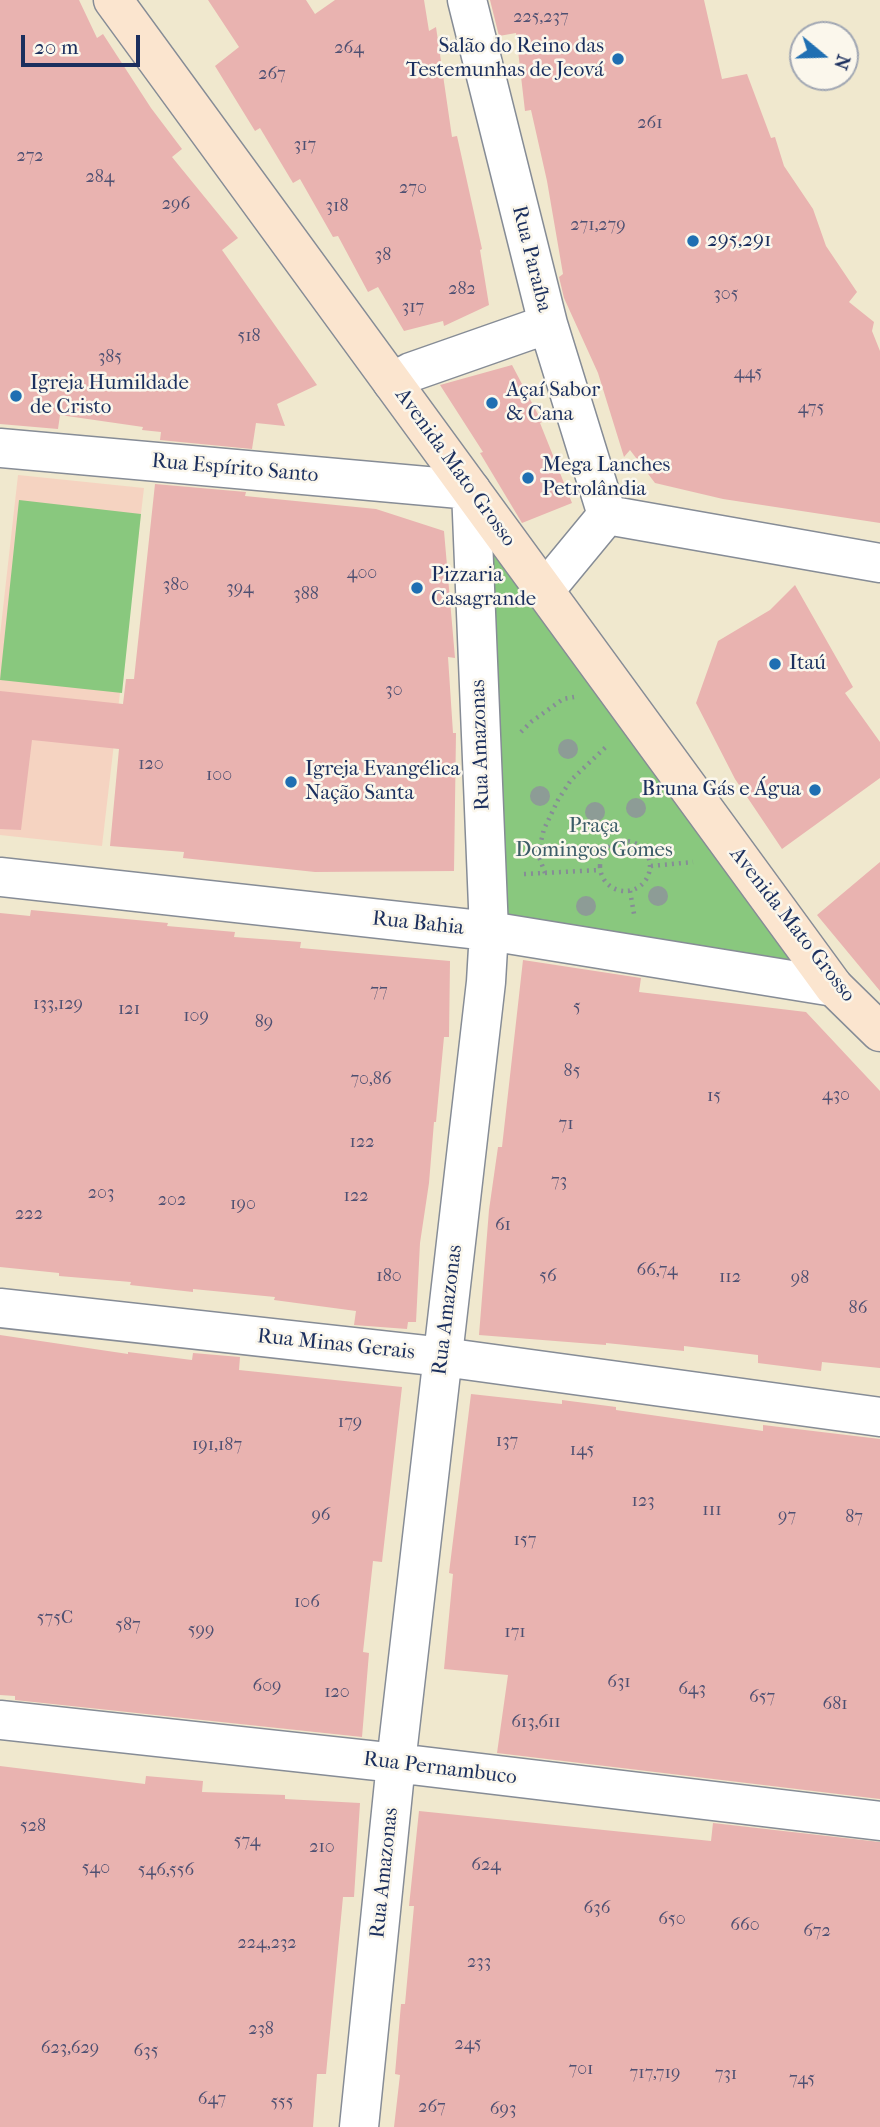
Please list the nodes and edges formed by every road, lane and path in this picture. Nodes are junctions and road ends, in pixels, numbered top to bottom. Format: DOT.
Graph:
graph roads {
  1 [pos="113,0"];
  2 [pos="467,0"];
  3 [pos="548,324"];
  4 [pos="392,382"];
  5 [pos="0,448"];
  6 [pos="471,490"];
  7 [pos="607,515"];
  8 [pos="880,563"];
  9 [pos="542,588"];
  10 [pos="575,696"];
  11 [pos="518,735"];
  12 [pos="613,742"];
  13 [pos="699,861"];
  14 [pos="651,866"];
  15 [pos="600,870"];
  16 [pos="545,873"];
  17 [pos="517,875"];
  18 [pos="0,877"];
  19 [pos="489,931"];
  20 [pos="834,987"];
  21 [pos="880,1032"];
  22 [pos="0,1308"];
  23 [pos="443,1356"];
  24 [pos="880,1417"];
  25 [pos="0,1720"];
  26 [pos="396,1763"];
  27 [pos="880,1821"];
  28 [pos="359,2127"];
  1 -- 4 [label="main road, Avenida Mato Grosso"];
  2 -- 3 [label="street, Rua Paraíba"];
  3 -- 4 [label="street"];
  3 -- 7 [label="street, Rua Paraíba"];
  4 -- 6 [label="main road, Avenida Mato Grosso"];
  5 -- 6 [label="street, Rua Espírito Santo"];
  6 -- 9 [label="main road, Avenida Mato Grosso"];
  6 -- 19 [label="street, Rua Amazonas"];
  7 -- 8 [label="street"];
  7 -- 9 [label="street"];
  9 -- 20 [label="main road, Avenida Mato Grosso"];
  10 -- 11 [label="path"];
  12 -- 16 [label="path"];
  13 -- 14 [label="path"];
  14 -- 15 [label="path"];
  14 -- 15 [label="path"];
  15 -- 16 [label="path"];
  16 -- 17 [label="path"];
  18 -- 19 [label="street, Rua Bahia"];
  19 -- 20 [label="street, Rua Bahia"];
  19 -- 23 [label="street, Rua Amazonas"];
  20 -- 21 [label="main road, Avenida Mato Grosso"];
  22 -- 23 [label="street, Rua Minas Gerais"];
  23 -- 24 [label="street, Rua Minas Gerais"];
  23 -- 26 [label="street, Rua Amazonas"];
  25 -- 26 [label="street, Rua Pernambuco"];
  26 -- 27 [label="street, Rua Pernambuco"];
  26 -- 28 [label="street, Rua Amazonas"];
}
